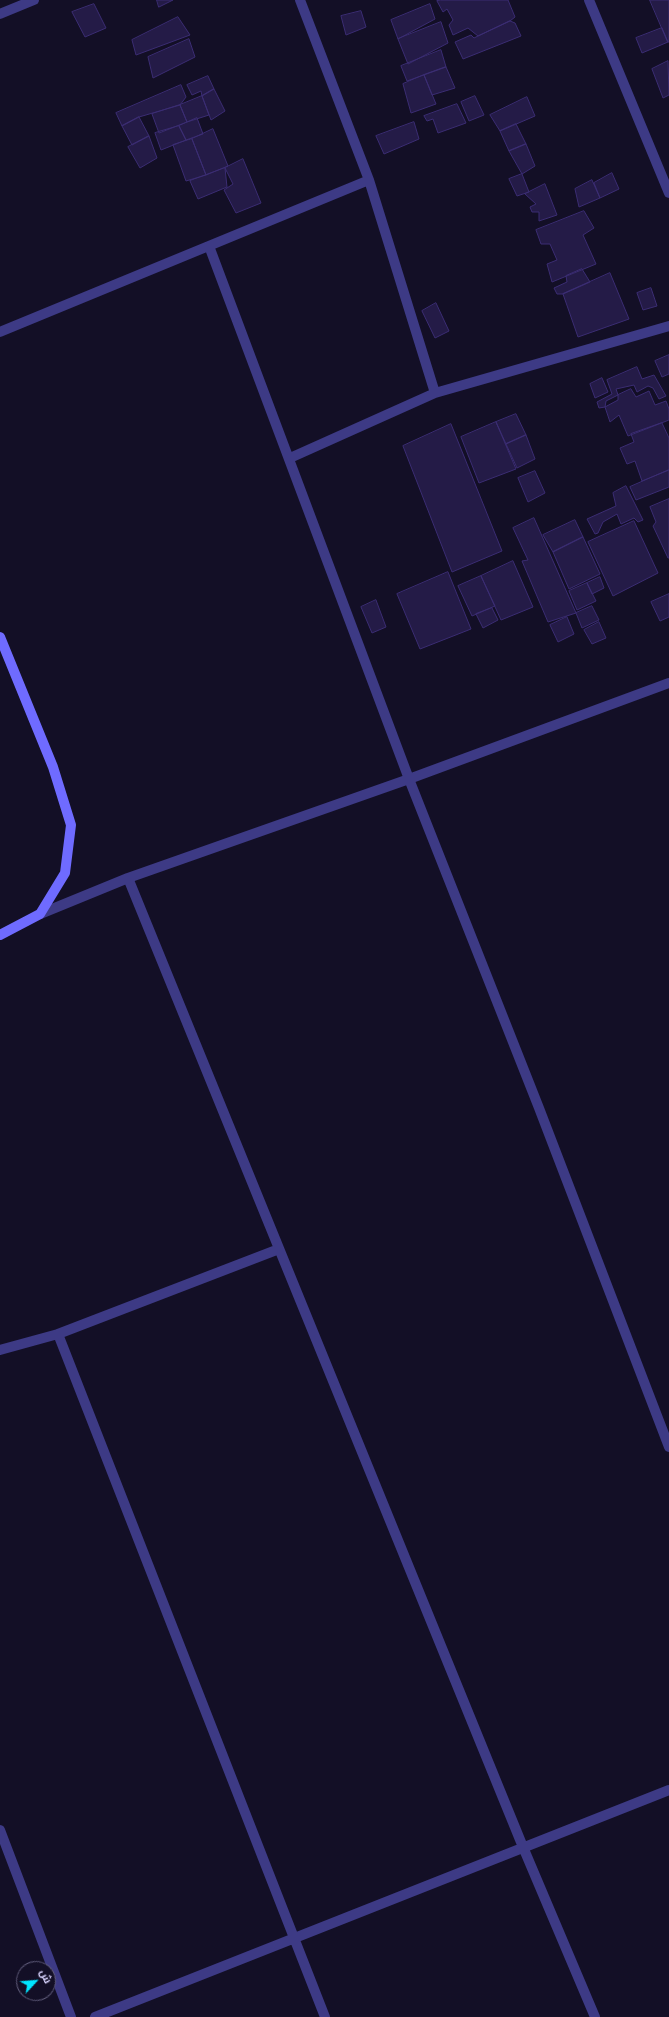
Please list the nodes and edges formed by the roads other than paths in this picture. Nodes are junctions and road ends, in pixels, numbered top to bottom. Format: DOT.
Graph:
graph roads {
  1 [pos="34,0"];
  2 [pos="300,0"];
  3 [pos="589,0"];
  4 [pos="0,14"];
  5 [pos="369,180"];
  6 [pos="669,193"];
  7 [pos="209,246"];
  8 [pos="669,326"];
  9 [pos="0,332"];
  10 [pos="435,393"];
  11 [pos="290,458"];
  12 [pos="0,637"];
  13 [pos="669,682"];
  14 [pos="409,779"];
  15 [pos="128,878"];
  16 [pos="40,914"];
  17 [pos="0,935"];
  18 [pos="279,1249"];
  19 [pos="58,1334"];
  20 [pos="0,1350"];
  21 [pos="669,1447"];
  22 [pos="669,1790"];
  23 [pos="0,1830"];
  24 [pos="522,1847"];
  25 [pos="295,1939"];
  26 [pos="71,2017"];
  27 [pos="95,2017"];
  28 [pos="325,2017"];
  29 [pos="595,2017"];
  1 -- 4 [label="street"];
  2 -- 5 [label="street"];
  3 -- 6 [label="street"];
  5 -- 7 [label="street"];
  5 -- 10 [label="street"];
  7 -- 9 [label="street"];
  7 -- 11 [label="street"];
  8 -- 10 [label="street"];
  10 -- 11 [label="street"];
  11 -- 14 [label="street"];
  12 -- 16 [label="street"];
  13 -- 14 [label="street"];
  14 -- 15 [label="street"];
  14 -- 21 [label="street"];
  15 -- 16 [label="street"];
  15 -- 18 [label="street"];
  16 -- 17 [label="street"];
  18 -- 19 [label="street"];
  18 -- 24 [label="street"];
  19 -- 20 [label="street"];
  19 -- 25 [label="street"];
  22 -- 24 [label="street"];
  23 -- 26 [label="street"];
  24 -- 25 [label="street"];
  24 -- 29 [label="street"];
  25 -- 27 [label="street"];
  25 -- 28 [label="street"];
}
